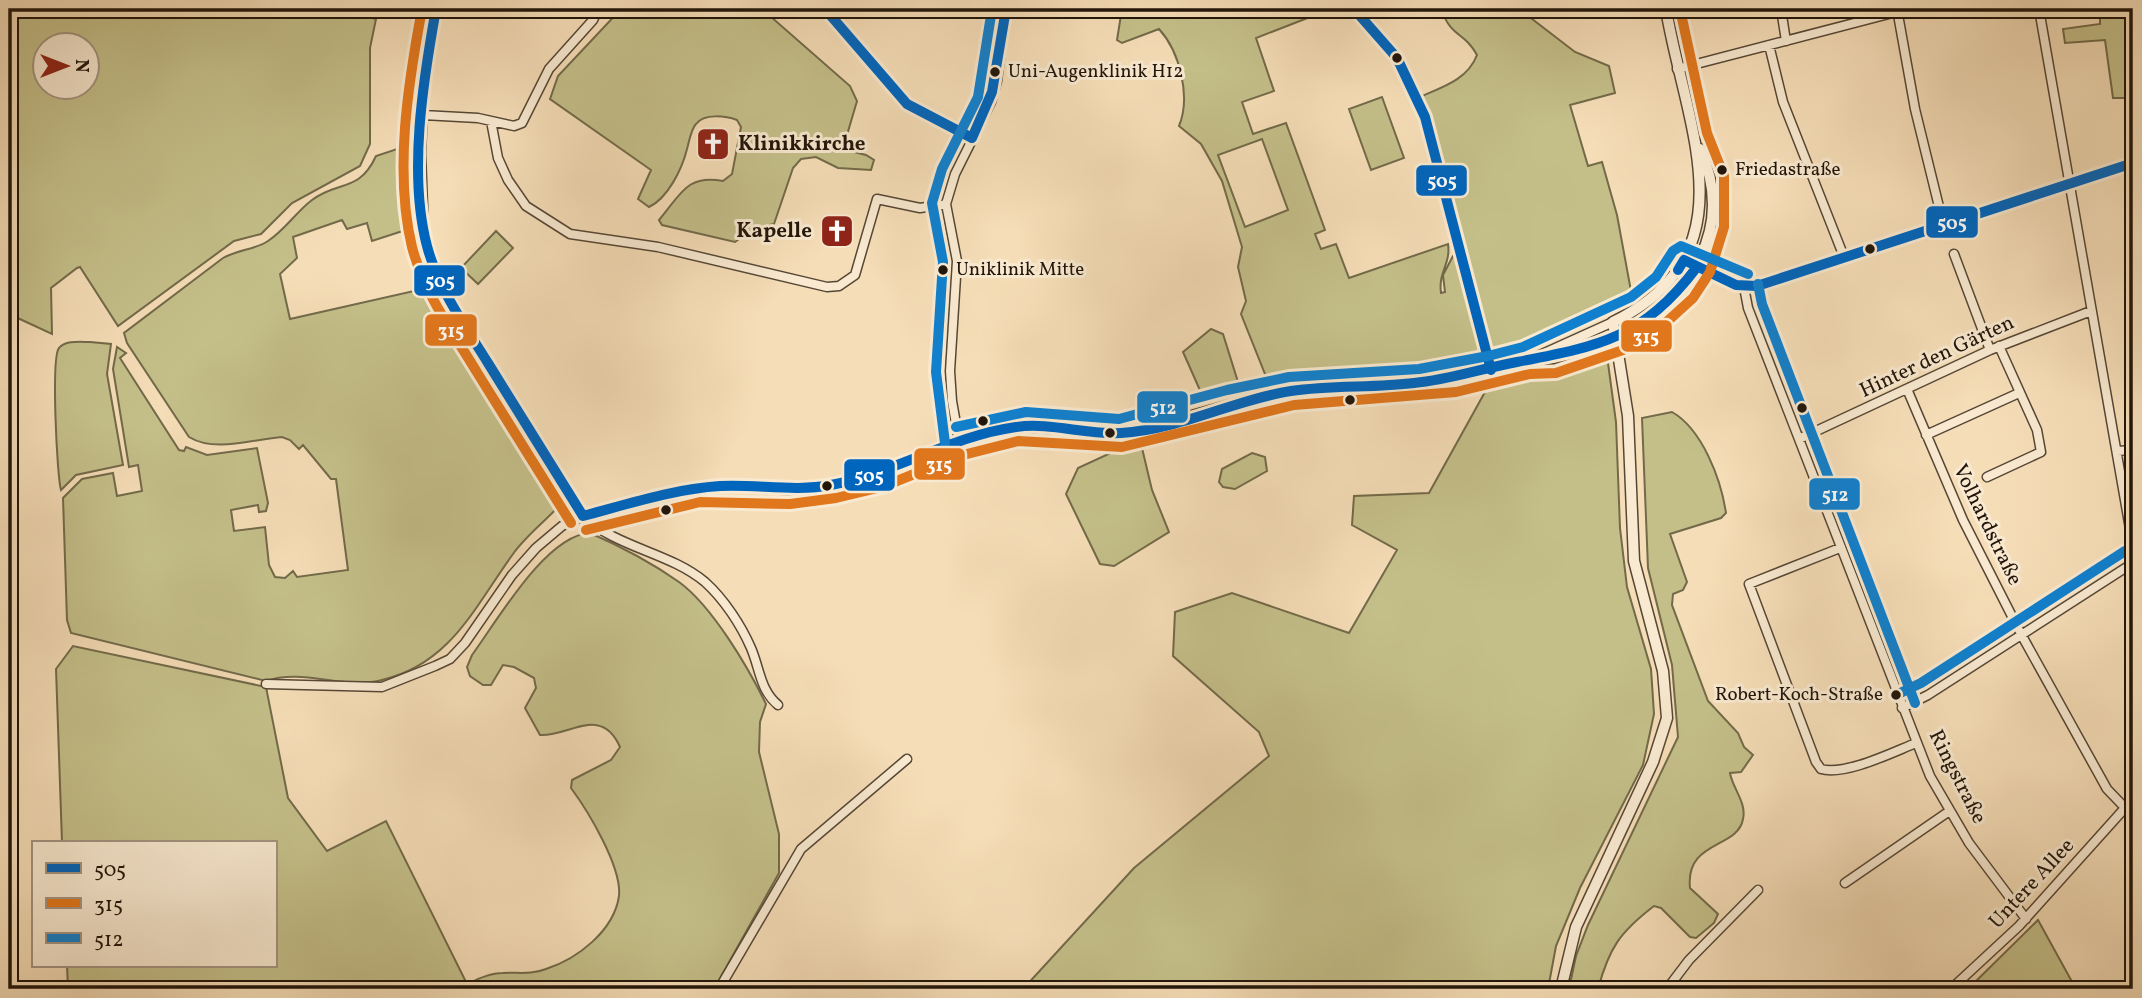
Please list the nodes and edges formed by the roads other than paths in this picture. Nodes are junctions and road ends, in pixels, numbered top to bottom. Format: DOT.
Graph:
graph roads {
  1 [pos="436,9"];
  2 [pos="598,9"];
  3 [pos="825,9"];
  4 [pos="1006,9"];
  5 [pos="1354,9"];
  6 [pos="1666,9"];
  7 [pos="1781,9"];
  8 [pos="1908,9"];
  9 [pos="2039,9"];
  10 [pos="1898,10"];
  11 [pos="1786,41"];
  12 [pos="1769,46"];
  13 [pos="1677,69"];
  14 [pos="423,115"];
  15 [pos="491,121"];
  16 [pos="1695,137"];
  17 [pos="972,138"];
  18 [pos="2133,163"];
  19 [pos="2069,183"];
  20 [pos="946,204"];
  21 [pos="1943,223"];
  22 [pos="1954,254"];
  23 [pos="1844,257"];
  24 [pos="1684,260"];
  25 [pos="1697,267"];
  26 [pos="1744,287"];
  27 [pos="2091,311"];
  28 [pos="1613,321"];
  29 [pos="1617,337"];
  30 [pos="1999,346"];
  31 [pos="1990,350"];
  32 [pos="1528,360"];
  33 [pos="1491,370"];
  34 [pos="1907,389"];
  35 [pos="2019,394"];
  36 [pos="1926,435"];
  37 [pos="1799,439"];
  38 [pos="959,442"];
  39 [pos="2133,450"];
  40 [pos="2117,451"];
  41 [pos="1987,477"];
  42 [pos="583,516"];
  43 [pos="2133,546"];
  44 [pos="1840,548"];
  45 [pos="2133,563"];
  46 [pos="2021,634"];
  47 [pos="266,684"];
  48 [pos="778,705"];
  49 [pos="1902,708"];
  50 [pos="1916,743"];
  51 [pos="906,759"];
  52 [pos="2133,799"];
  53 [pos="2125,808"];
  54 [pos="1948,812"];
  55 [pos="2133,816"];
  56 [pos="1845,883"];
  57 [pos="1758,890"];
  58 [pos="2026,919"];
  59 [pos="719,989"];
  60 [pos="1561,989"];
  61 [pos="1667,989"];
  62 [pos="1951,989"];
  1 -- 14 [label="street"];
  2 -- 15 [label="street"];
  3 -- 17 [label="street"];
  4 -- 17 [label="street"];
  5 -- 33 [label="street"];
  6 -- 13 [label="street"];
  7 -- 11 [label="street"];
  8 -- 10 [label="street"];
  9 -- 19 [label="street"];
  10 -- 11 [label="street"];
  10 -- 21 [label="street"];
  11 -- 12 [label="street"];
  12 -- 13 [label="street"];
  12 -- 23 [label="street"];
  13 -- 16 [label="street"];
  14 -- 15 [label="street"];
  14 -- 42 [label="street"];
  15 -- 20 [label="street"];
  16 -- 24 [label="street"];
  16 -- 25 [label="street"];
  17 -- 20 [label="street"];
  18 -- 19 [label="street"];
  19 -- 21 [label="street"];
  19 -- 27 [label="street"];
  20 -- 38 [label="street"];
  21 -- 23 [label="street"];
  22 -- 31 [label="street"];
  23 -- 26 [label="street"];
  24 -- 25 [label="street"];
  24 -- 28 [label="street"];
  25 -- 26 [label="street"];
  25 -- 29 [label="street"];
  26 -- 37 [label="street, Ringstraße"];
  27 -- 30 [label="street, Hinter den Gärten"];
  27 -- 40 [label="street"];
  28 -- 29 [label="street"];
  28 -- 32 [label="street"];
  29 -- 32 [label="street"];
  29 -- 60 [label="street"];
  30 -- 31 [label="street, Hinter den Gärten"];
  30 -- 35 [label="street, Volhardstraße"];
  31 -- 34 [label="street, Hinter den Gärten"];
  32 -- 33 [label="street"];
  33 -- 38 [label="street"];
  34 -- 36 [label="street, Volhardstraße"];
  34 -- 37 [label="street, Hinter den Gärten"];
  35 -- 36 [label="street"];
  35 -- 41 [label="street, Volhardstraße"];
  36 -- 46 [label="street, Volhardstraße"];
  37 -- 44 [label="street, Ringstraße"];
  38 -- 42 [label="street"];
  39 -- 40 [label="street"];
  40 -- 43 [label="street"];
  42 -- 47 [label="street"];
  42 -- 48 [label="street"];
  44 -- 49 [label="street, Ringstraße"];
  44 -- 50 [label="street"];
  45 -- 46 [label="street"];
  46 -- 49 [label="street"];
  46 -- 53 [label="street, Volhardstraße"];
  49 -- 50 [label="street, Ringstraße"];
  50 -- 54 [label="street, Ringstraße"];
  51 -- 59 [label="street"];
  52 -- 53 [label="street, Untere Allee"];
  53 -- 55 [label="street, Volhardstraße"];
  53 -- 58 [label="street, Untere Allee"];
  54 -- 56 [label="street"];
  54 -- 58 [label="street, Ringstraße"];
  57 -- 61 [label="street"];
  58 -- 62 [label="street, Untere Allee"];
}
